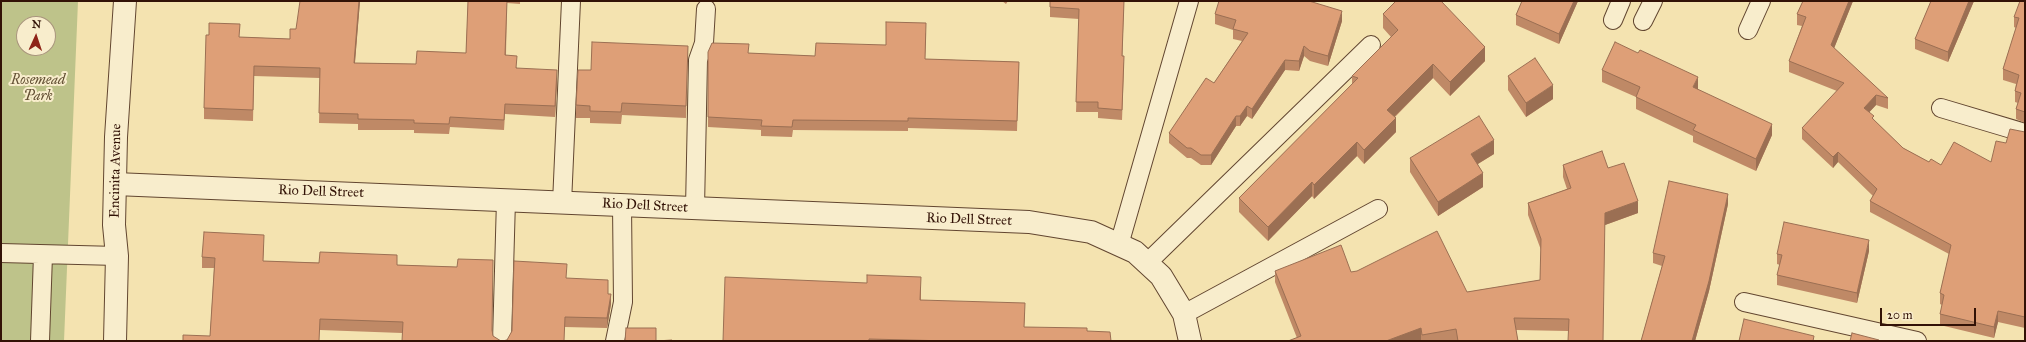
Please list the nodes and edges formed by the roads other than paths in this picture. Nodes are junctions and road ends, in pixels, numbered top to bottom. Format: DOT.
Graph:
graph roads {
  1 [pos="125,1"];
  2 [pos="571,1"];
  3 [pos="1189,1"];
  4 [pos="1621,1"];
  5 [pos="1652,1"];
  6 [pos="1761,1"];
  7 [pos="706,8"];
  8 [pos="1613,20"];
  9 [pos="1643,21"];
  10 [pos="1748,30"];
  11 [pos="1371,45"];
  12 [pos="1941,108"];
  13 [pos="2025,133"];
  14 [pos="115,184"];
  15 [pos="506,200"];
  16 [pos="562,202"];
  17 [pos="622,205"];
  18 [pos="695,208"];
  19 [pos="1378,209"];
  20 [pos="1118,244"];
  21 [pos="1,253"];
  22 [pos="43,255"];
  23 [pos="117,256"];
  24 [pos="1154,269"];
  25 [pos="1744,302"];
  26 [pos="1184,314"];
  27 [pos="40,341"];
  28 [pos="114,341"];
  29 [pos="502,341"];
  30 [pos="614,341"];
  31 [pos="1190,341"];
  32 [pos="1917,341"];
  1 -- 14 [label="street, Encinita Avenue"];
  2 -- 16 [label="lane"];
  3 -- 20 [label="lane"];
  4 -- 8 [label="lane"];
  5 -- 9 [label="lane"];
  6 -- 10 [label="lane"];
  7 -- 18 [label="lane"];
  11 -- 24 [label="lane"];
  12 -- 13 [label="lane"];
  14 -- 15 [label="street, Rio Dell Street"];
  14 -- 23 [label="street, Encinita Avenue"];
  15 -- 16 [label="street, Rio Dell Street"];
  15 -- 29 [label="lane"];
  16 -- 17 [label="street, Rio Dell Street"];
  17 -- 18 [label="street, Rio Dell Street"];
  17 -- 30 [label="lane"];
  18 -- 20 [label="street, Rio Dell Street"];
  19 -- 26 [label="lane"];
  20 -- 24 [label="street, Rio Dell Street"];
  21 -- 22 [label="lane"];
  22 -- 23 [label="lane"];
  22 -- 27 [label="lane"];
  23 -- 28 [label="street, Encinita Avenue"];
  24 -- 26 [label="street, Rio Dell Street"];
  25 -- 32 [label="lane"];
  26 -- 31 [label="street, Rio Dell Street"];
}
